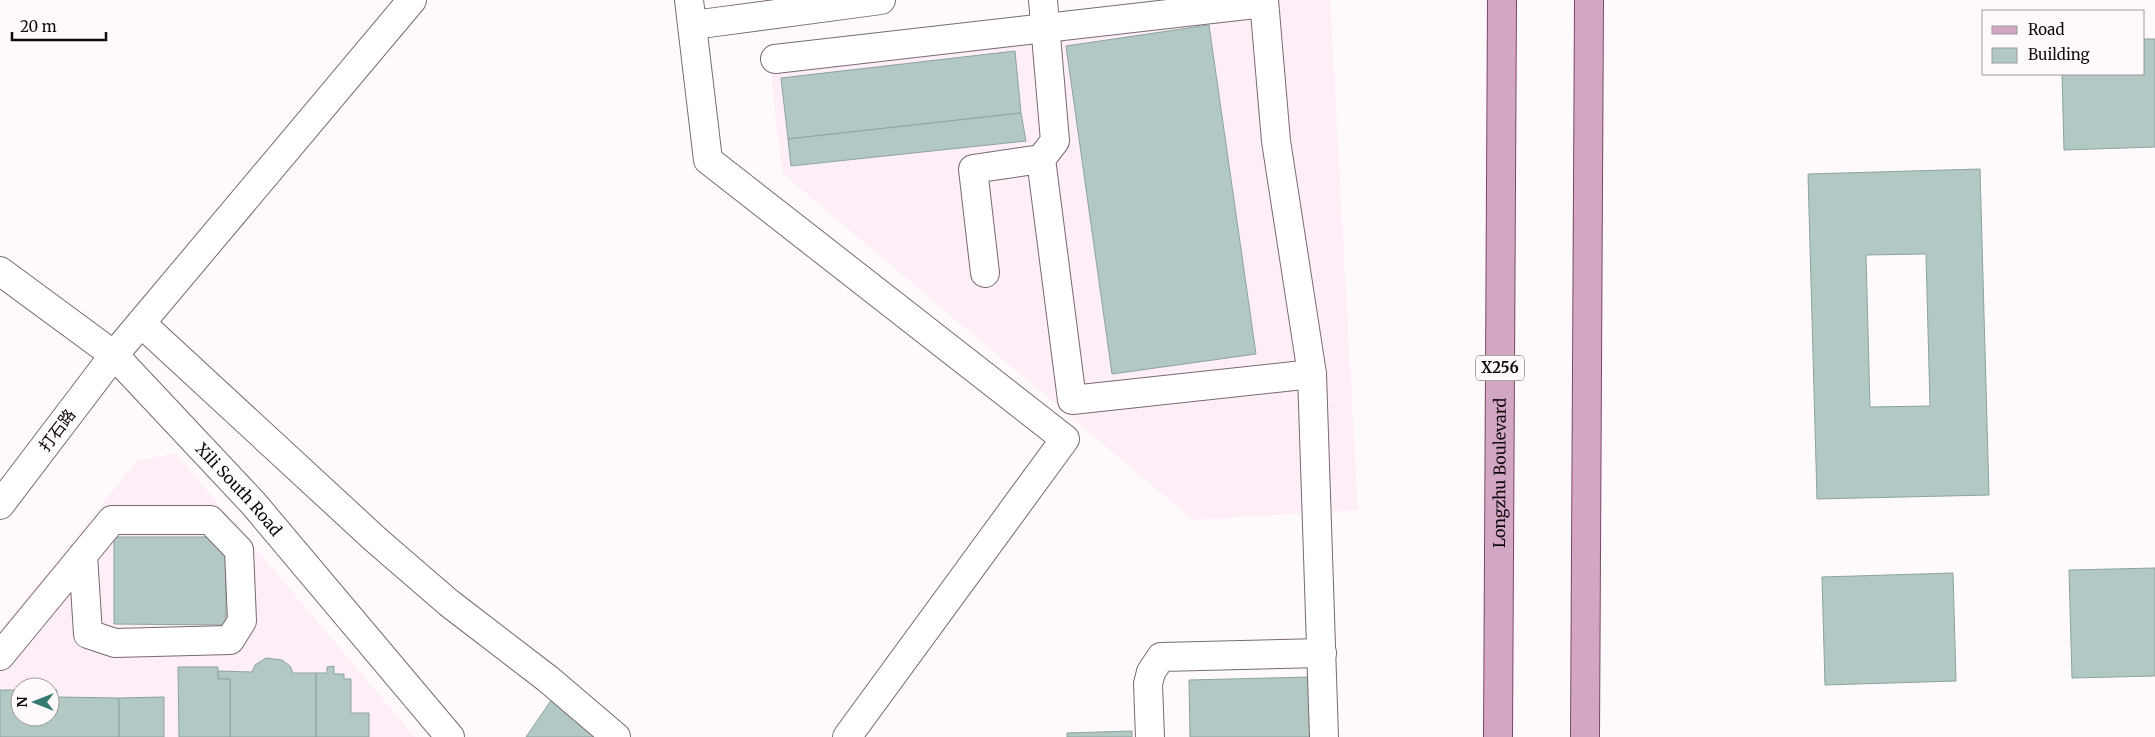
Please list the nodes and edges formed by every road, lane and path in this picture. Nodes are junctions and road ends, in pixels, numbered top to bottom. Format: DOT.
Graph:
graph roads {
  1 [pos="412,0"];
  2 [pos="881,0"];
  3 [pos="1043,0"];
  4 [pos="1502,0"];
  5 [pos="1589,0"];
  6 [pos="1264,2"];
  7 [pos="691,12"];
  8 [pos="1045,29"];
  9 [pos="775,60"];
  10 [pos="1041,159"];
  11 [pos="0,271"];
  12 [pos="985,273"];
  13 [pos="141,323"];
  14 [pos="114,355"];
  15 [pos="1312,374"];
  16 [pos="0,505"];
  17 [pos="83,555"];
  18 [pos="1322,653"];
  19 [pos="0,656"];
  20 [pos="450,737"];
  21 [pos="616,737"];
  22 [pos="847,737"];
  23 [pos="1150,737"];
  24 [pos="1324,737"];
  25 [pos="1498,737"];
  26 [pos="1585,737"];
  1 -- 13 [label="street, 打石路"];
  2 -- 7 [label="street"];
  3 -- 8 [label="street"];
  4 -- 25 [label="main road, Longzhu Boulevard / X256"];
  5 -- 26 [label="main road"];
  6 -- 8 [label="street"];
  6 -- 15 [label="street"];
  7 -- 22 [label="street"];
  8 -- 9 [label="street"];
  8 -- 10 [label="street"];
  10 -- 12 [label="street"];
  10 -- 15 [label="street"];
  11 -- 14 [label="street, Xili South Road"];
  13 -- 14 [label="street, 打石路"];
  13 -- 21 [label="street"];
  14 -- 16 [label="street, 打石路"];
  14 -- 20 [label="street, Xili South Road"];
  15 -- 18 [label="street"];
  17 -- 17 [label="street"];
  17 -- 19 [label="street"];
  18 -- 23 [label="street"];
  18 -- 24 [label="street"];
}
